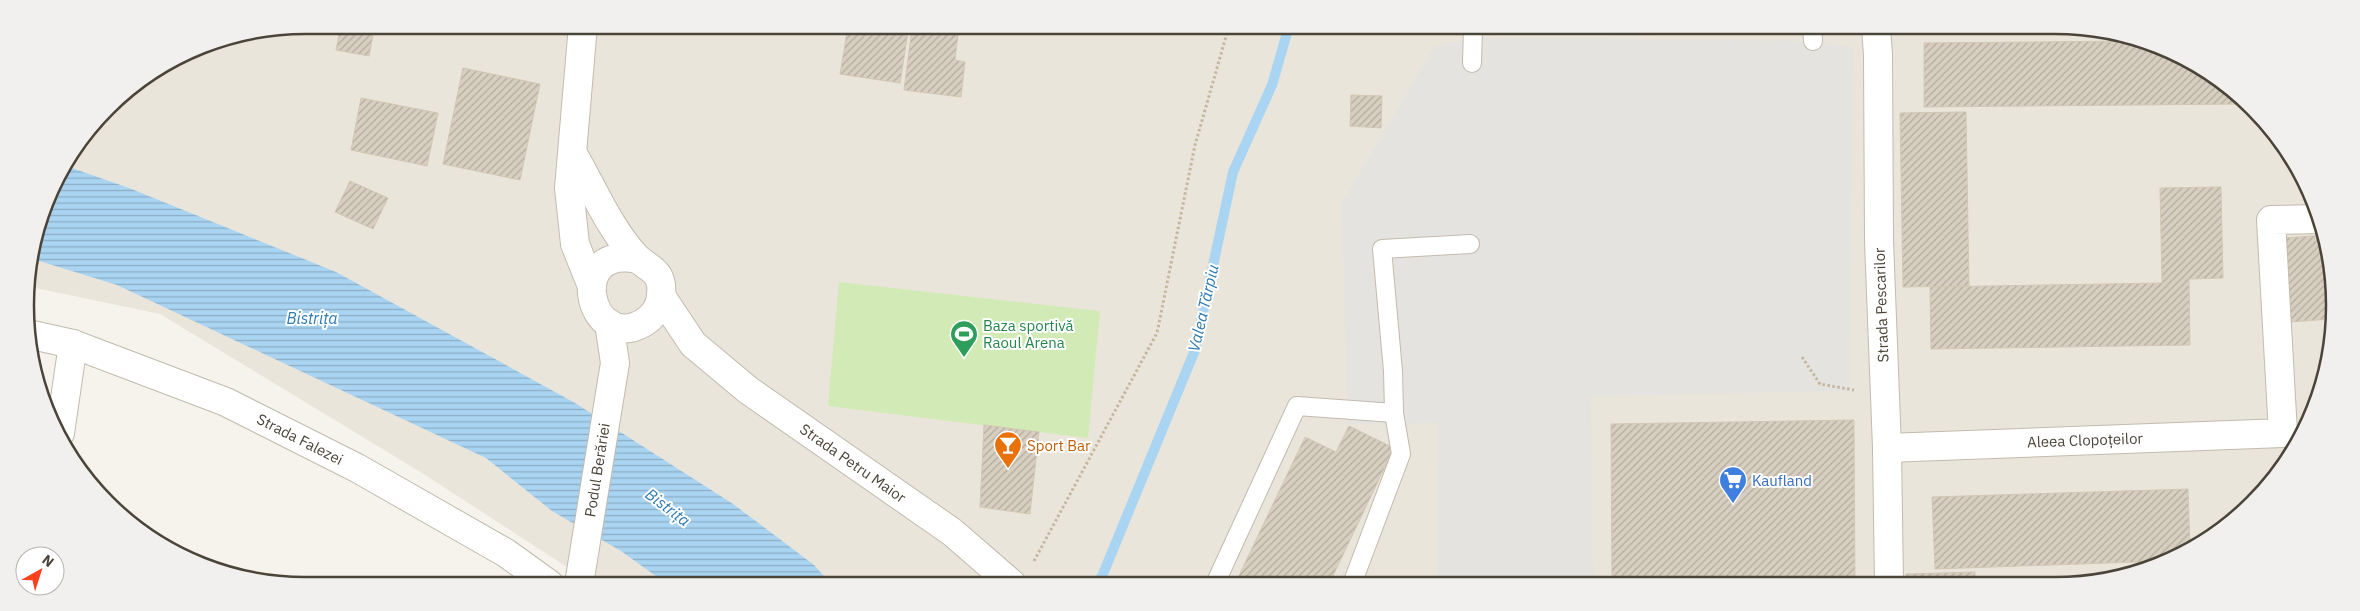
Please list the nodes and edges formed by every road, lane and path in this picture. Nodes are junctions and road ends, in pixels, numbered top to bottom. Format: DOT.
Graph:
graph roads {
  1 [pos="582,34"];
  2 [pos="1227,34"];
  3 [pos="1473,34"];
  4 [pos="1876,34"];
  5 [pos="1472,63"];
  6 [pos="573,154"];
  7 [pos="2312,219"];
  8 [pos="1470,244"];
  9 [pos="638,259"];
  10 [pos="591,284"];
  11 [pos="661,296"];
  12 [pos="628,324"];
  13 [pos="35,336"];
  14 [pos="73,344"];
  15 [pos="693,344"];
  16 [pos="1802,357"];
  17 [pos="1884,383"];
  18 [pos="1394,413"];
  19 [pos="58,417"];
  20 [pos="2294,432"];
  21 [pos="1887,448"];
  22 [pos="580,574"];
  23 [pos="539,577"];
  24 [pos="1020,577"];
  25 [pos="1218,577"];
  26 [pos="1355,577"];
  27 [pos="1889,577"];
  1 -- 6 [label="street"];
  2 -- 24 [label="path"];
  3 -- 5 [label="lane"];
  4 -- 17 [label="street, Strada Pescarilor"];
  6 -- 9 [label="street"];
  6 -- 10 [label="street"];
  7 -- 20 [label="street, Aleea Clopoțeilor"];
  8 -- 18 [label="lane"];
  9 -- 10 [label="street"];
  9 -- 11 [label="street"];
  10 -- 12 [label="street"];
  11 -- 12 [label="street"];
  11 -- 15 [label="street, Strada Petru Maior"];
  12 -- 15 [label="street, Strada Petru Maior"];
  12 -- 22 [label="street, Podul Berăriei"];
  13 -- 14 [label="street, Strada Falezei"];
  14 -- 19 [label="street"];
  14 -- 23 [label="street, Strada Falezei"];
  15 -- 24 [label="street, Strada Petru Maior"];
  16 -- 17 [label="path"];
  17 -- 21 [label="street, Strada Pescarilor"];
  18 -- 25 [label="lane"];
  18 -- 26 [label="lane"];
  20 -- 21 [label="street, Aleea Clopoțeilor"];
  21 -- 27 [label="street, Strada Pescarilor"];
}
